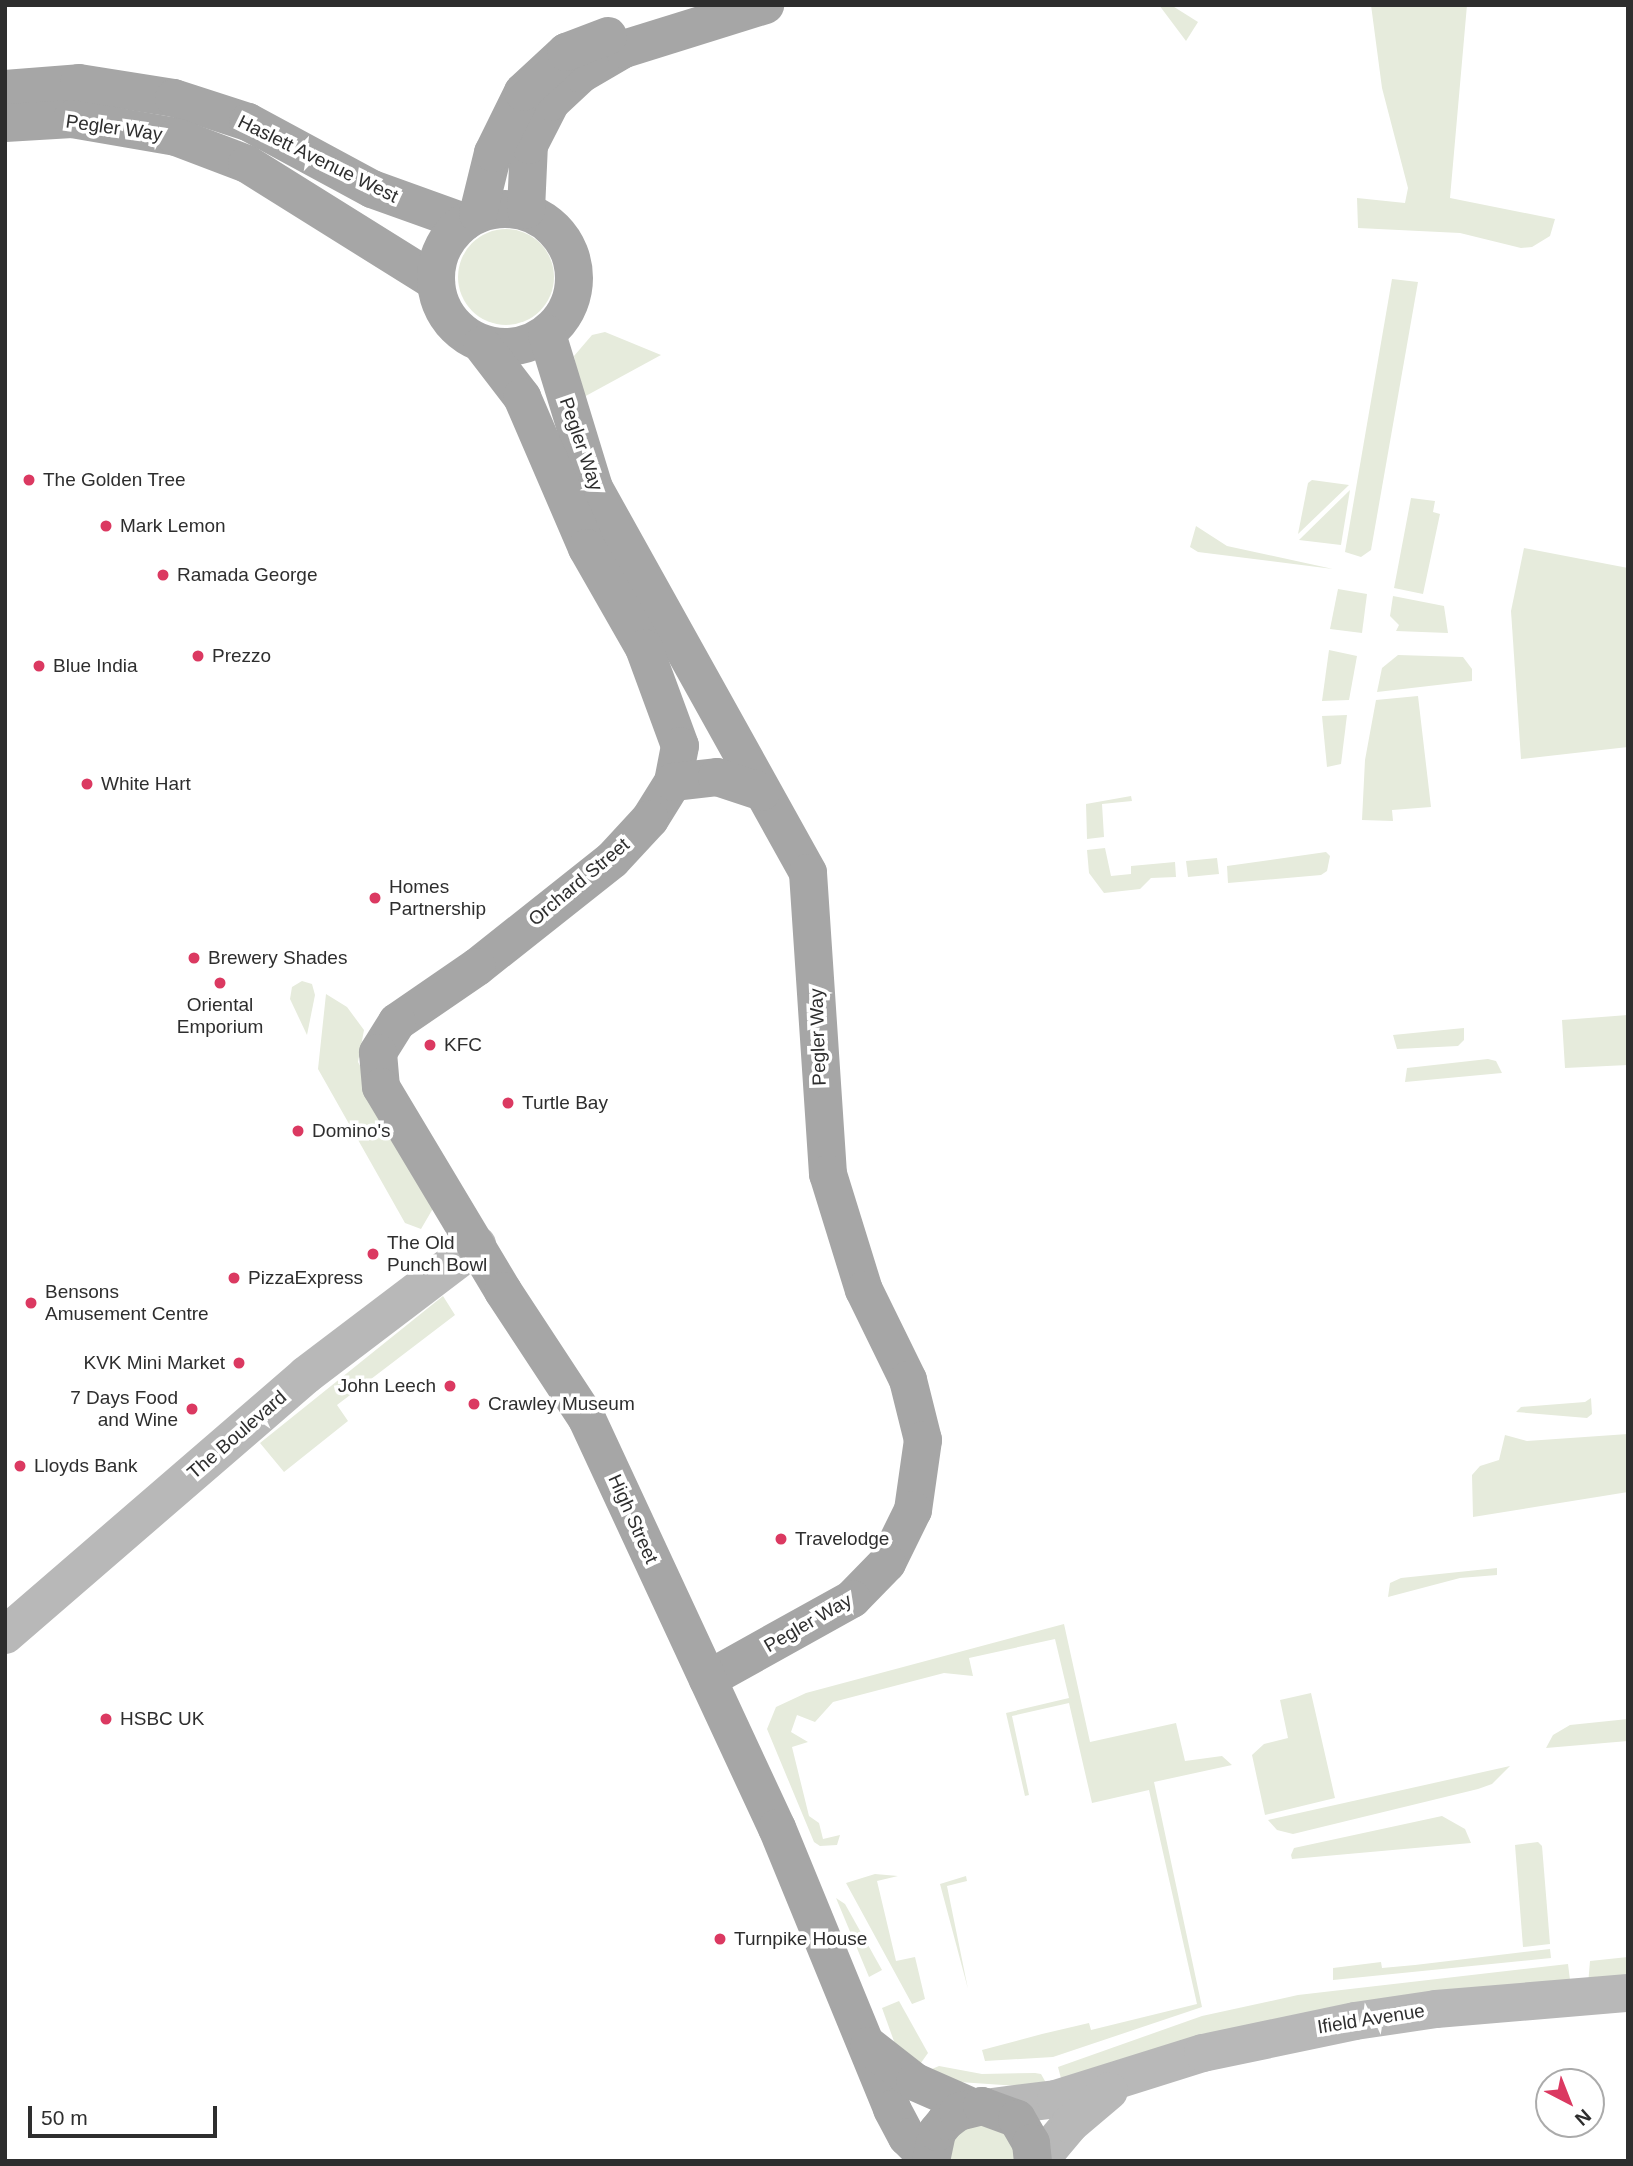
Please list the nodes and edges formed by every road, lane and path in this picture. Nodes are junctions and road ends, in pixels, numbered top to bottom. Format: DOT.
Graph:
graph roads {
  1 [pos="765,5"];
  2 [pos="680,29"];
  3 [pos="5,89"];
  4 [pos="5,123"];
  5 [pos="526,210"];
  6 [pos="471,218"];
  7 [pos="436,282"];
  8 [pos="547,334"];
  9 [pos="482,345"];
  10 [pos="673,782"];
  11 [pos="762,792"];
  12 [pos="397,1023"];
  13 [pos="477,1245"];
  14 [pos="5,1635"];
  15 [pos="708,1679"];
  16 [pos="1628,1993"];
  17 [pos="865,2042"];
  18 [pos="1122,2081"];
  19 [pos="982,2107"];
  20 [pos="931,2161"];
  21 [pos="1033,2161"];
  22 [pos="1039,2161"];
  1 -- 2 [label="main road"];
  2 -- 5 [label="main road"];
  2 -- 6 [label="main road"];
  3 -- 6 [label="main road, Haslett Avenue West"];
  4 -- 7 [label="main road, Pegler Way"];
  5 -- 6 [label="main road"];
  5 -- 8 [label="main road"];
  6 -- 7 [label="main road"];
  7 -- 9 [label="main road"];
  8 -- 9 [label="main road"];
  8 -- 11 [label="main road, Pegler Way"];
  9 -- 10 [label="main road, Pegler Way"];
  10 -- 11 [label="main road"];
  10 -- 12 [label="main road, Orchard Street"];
  11 -- 15 [label="main road, Pegler Way"];
  12 -- 13 [label="main road, High Street"];
  13 -- 14 [label="street, The Boulevard"];
  13 -- 15 [label="main road, High Street"];
  15 -- 17 [label="main road, High Street"];
  16 -- 18 [label="street, Ifield Avenue"];
  17 -- 19 [label="main road, High Street"];
  17 -- 20 [label="main road, High Street"];
  18 -- 19 [label="street, Ifield Avenue"];
  18 -- 22 [label="street, Ifield Avenue"];
  19 -- 20 [label="main road"];
  19 -- 21 [label="main road, High Street"];
}
